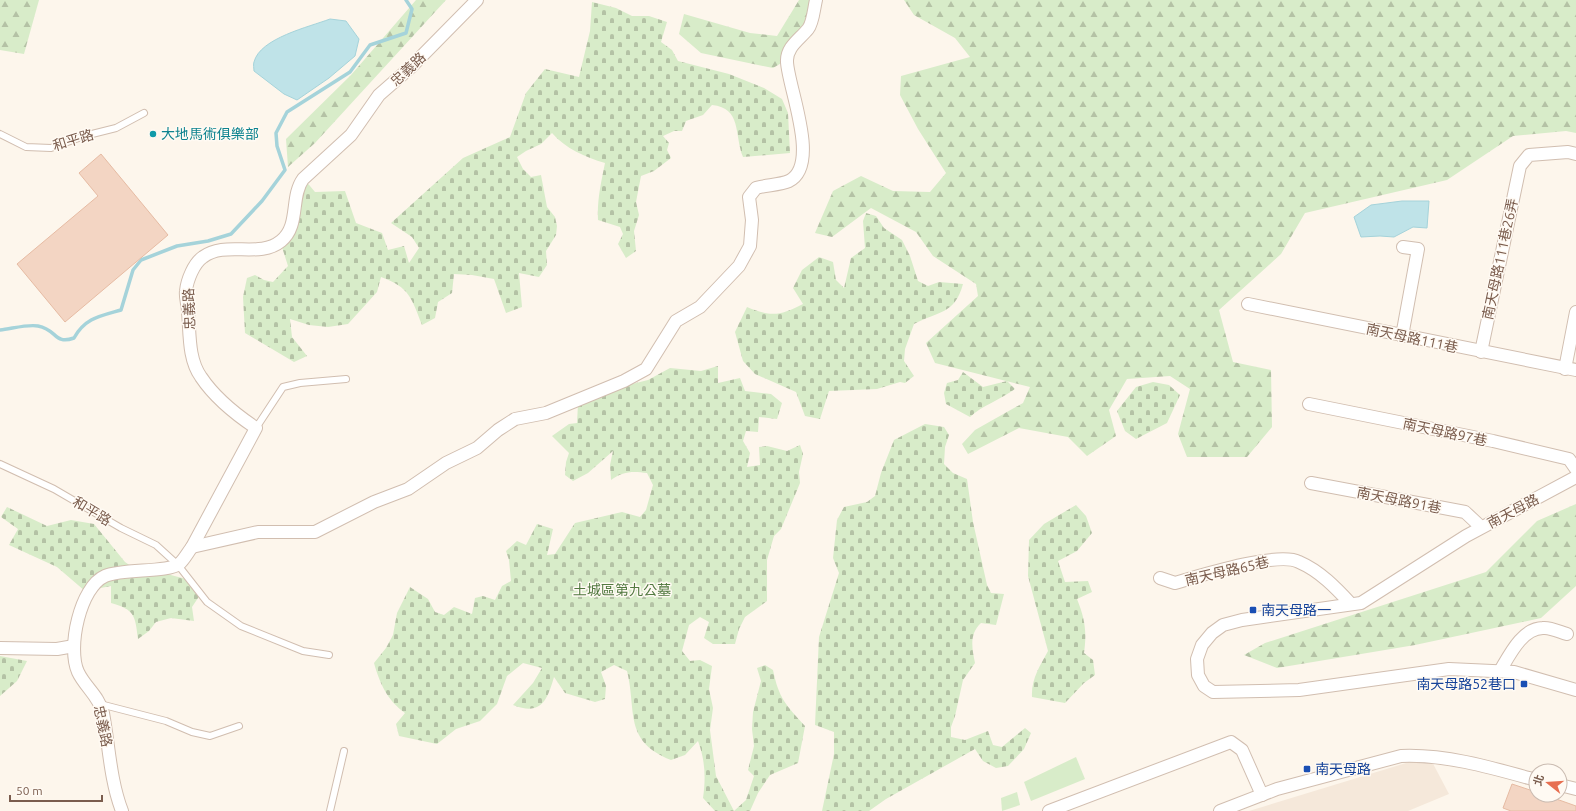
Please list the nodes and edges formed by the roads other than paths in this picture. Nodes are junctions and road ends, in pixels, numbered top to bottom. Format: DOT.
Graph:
graph roads {
  1 [pos="477,0"];
  2 [pos="816,0"];
  3 [pos="144,113"];
  4 [pos="0,134"];
  5 [pos="1576,154"];
  6 [pos="1403,247"];
  7 [pos="1248,304"];
  8 [pos="1576,312"];
  9 [pos="1402,336"];
  10 [pos="1481,352"];
  11 [pos="1570,369"];
  12 [pos="346,379"];
  13 [pos="1310,404"];
  14 [pos="256,428"];
  15 [pos="0,464"];
  16 [pos="1576,469"];
  17 [pos="1576,477"];
  18 [pos="1311,483"];
  19 [pos="1481,528"];
  20 [pos="192,547"];
  21 [pos="178,565"];
  22 [pos="1160,578"];
  23 [pos="1351,604"];
  24 [pos="1567,634"];
  25 [pos="74,646"];
  26 [pos="0,648"];
  27 [pos="329,655"];
  28 [pos="1500,671"];
  29 [pos="1576,690"];
  30 [pos="100,704"];
  31 [pos="239,726"];
  32 [pos="344,751"];
  33 [pos="1528,778"];
  34 [pos="1262,795"];
  35 [pos="122,811"];
  36 [pos="330,811"];
  37 [pos="1049,811"];
  38 [pos="1220,811"];
  1 -- 14 [label="street, 忠義路"];
  2 -- 20 [label="street"];
  3 -- 4 [label="lane, 和平路"];
  5 -- 10 [label="street, 南天母路111巷26弄"];
  6 -- 9 [label="street"];
  7 -- 9 [label="street, 南天母路111巷"];
  8 -- 11 [label="street"];
  9 -- 10 [label="street, 南天母路111巷"];
  10 -- 11 [label="street, 南天母路111巷"];
  12 -- 14 [label="lane"];
  13 -- 16 [label="street, 南天母路97巷"];
  14 -- 20 [label="street"];
  15 -- 21 [label="lane, 和平路"];
  17 -- 19 [label="street, 南天母路"];
  18 -- 19 [label="street, 南天母路91巷"];
  19 -- 23 [label="street, 南天母路"];
  20 -- 21 [label="street"];
  21 -- 25 [label="street, 忠義路"];
  21 -- 27 [label="lane, 和平路"];
  22 -- 23 [label="street, 南天母路65巷"];
  23 -- 28 [label="street, 南天母路"];
  24 -- 28 [label="street"];
  25 -- 26 [label="street"];
  25 -- 30 [label="street, 忠義路"];
  28 -- 29 [label="street, 南天母路"];
  30 -- 31 [label="lane"];
  30 -- 35 [label="street, 忠義路"];
  32 -- 36 [label="lane"];
  33 -- 34 [label="street"];
  34 -- 37 [label="street"];
  34 -- 38 [label="street"];
}
